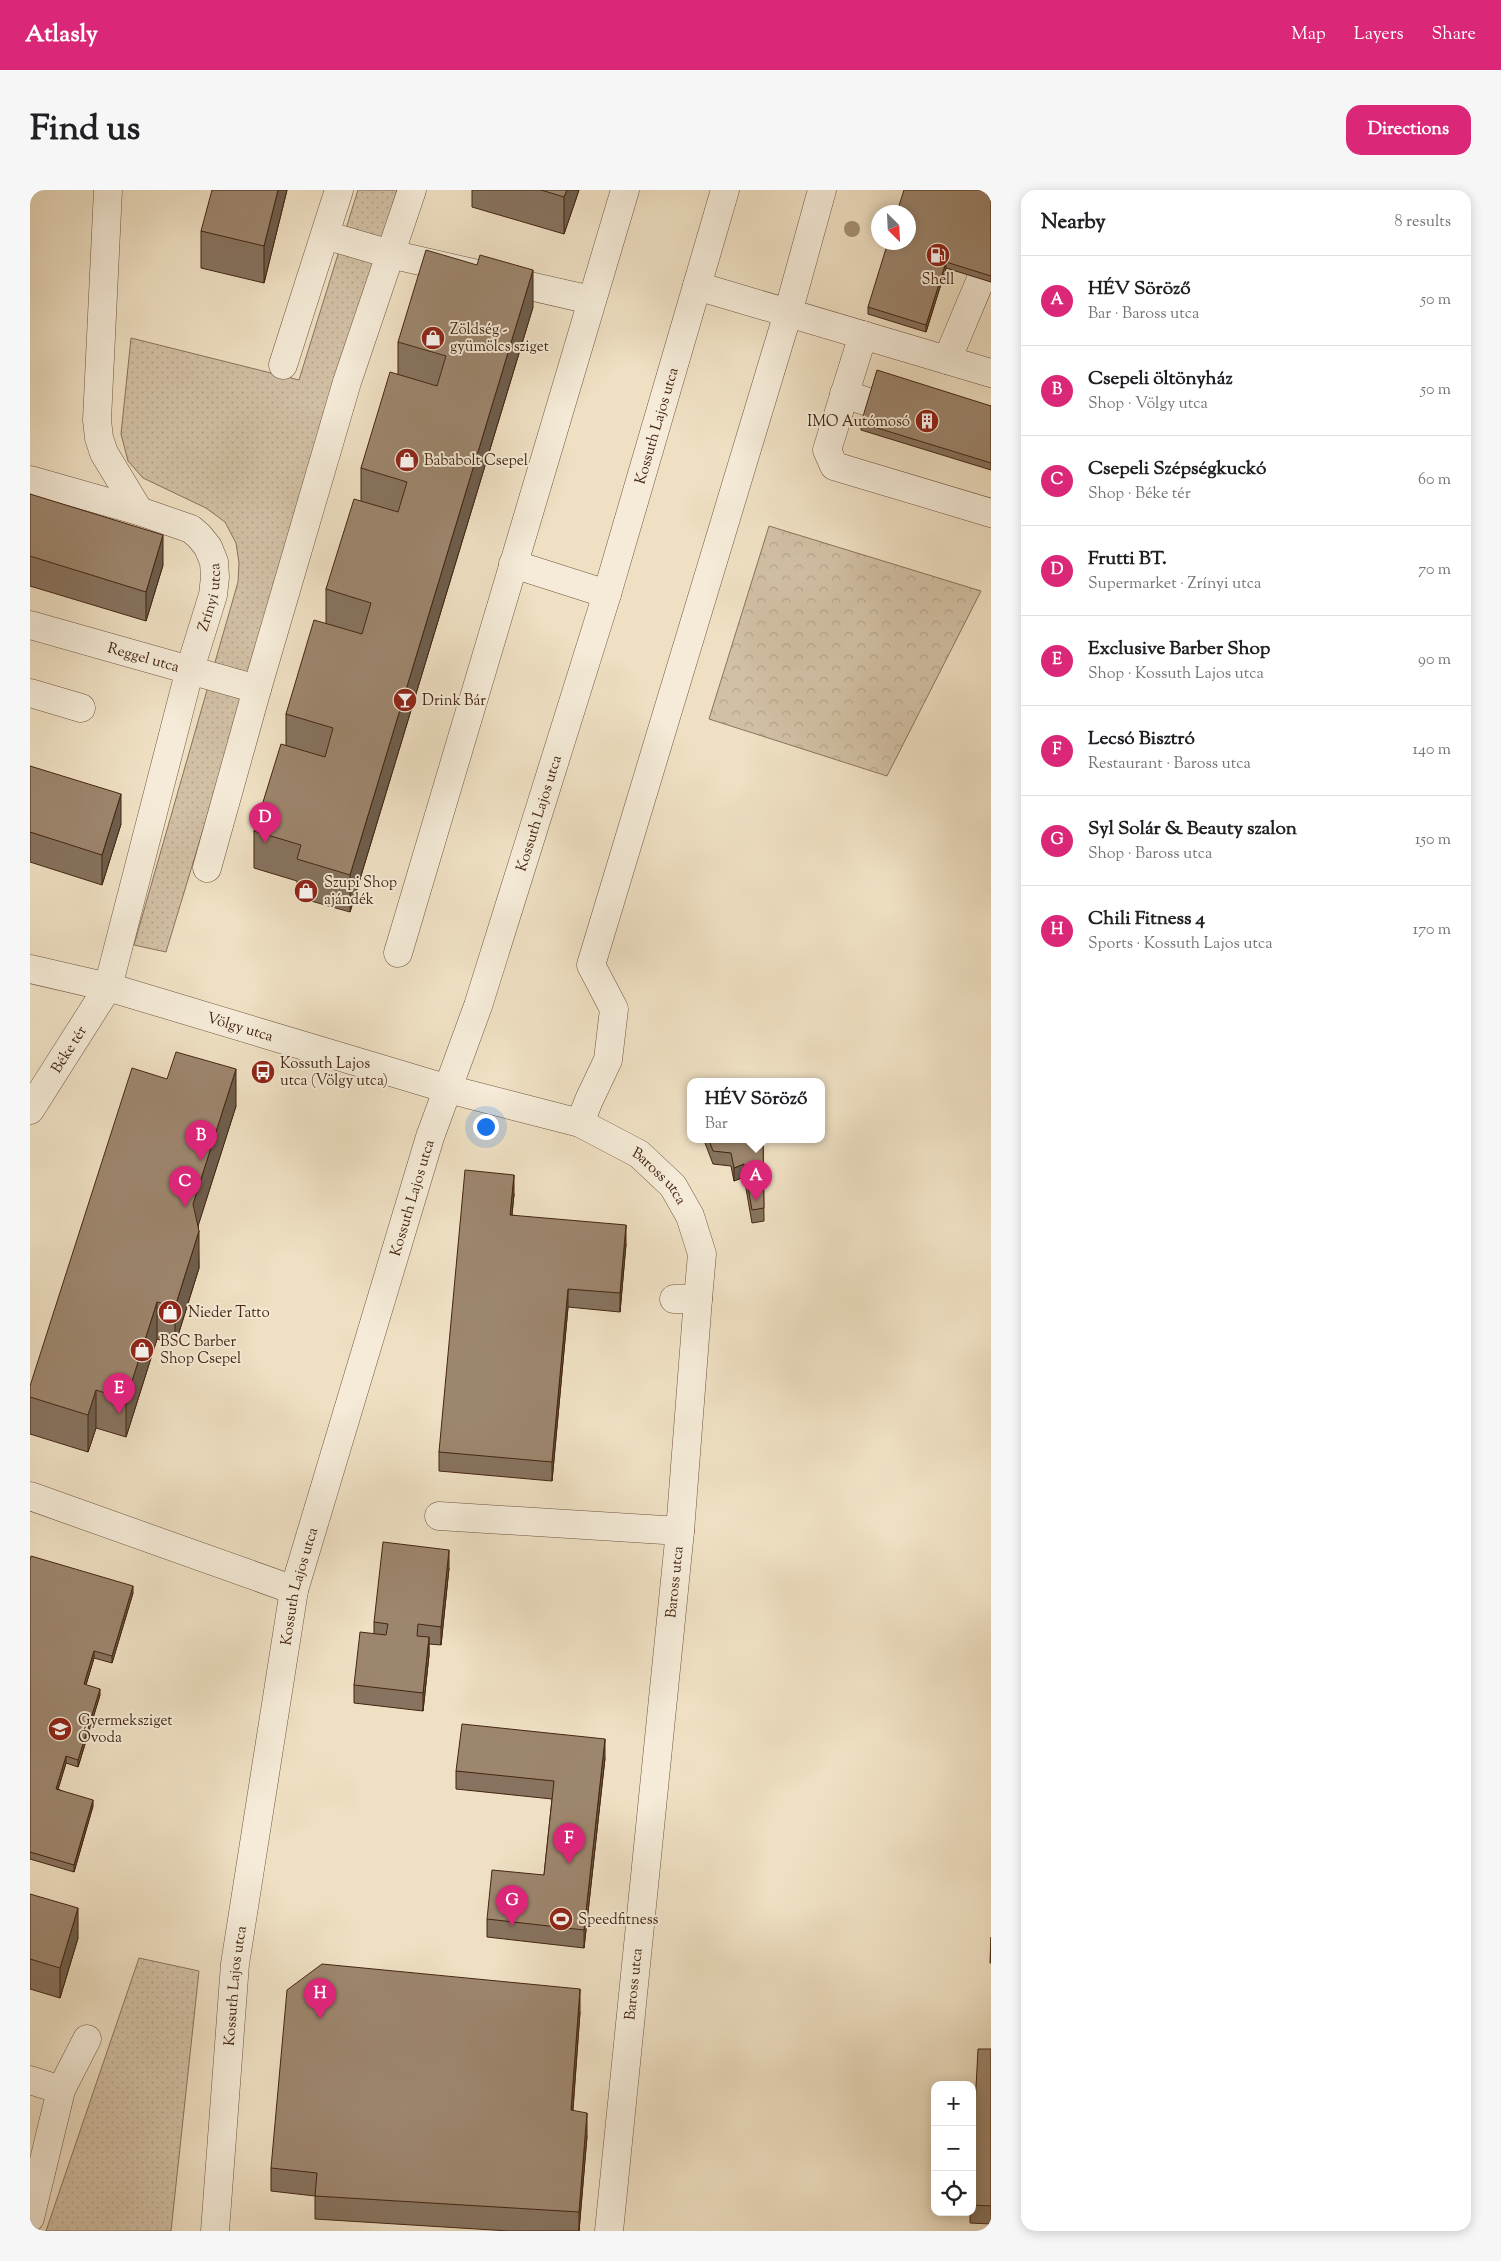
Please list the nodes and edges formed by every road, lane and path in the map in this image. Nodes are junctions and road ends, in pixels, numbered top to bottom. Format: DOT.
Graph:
graph roads {
  1 [pos="108,190"];
  2 [pos="339,190"];
  3 [pos="412,190"];
  4 [pos="625,190"];
  5 [pos="725,190"];
  6 [pos="822,190"];
  7 [pos="325,235"];
  8 [pos="390,254"];
  9 [pos="981,279"];
  10 [pos="697,286"];
  11 [pos="591,300"];
  12 [pos="788,313"];
  13 [pos="863,335"];
  14 [pos="947,360"];
  15 [pos="283,365"];
  16 [pos="991,373"];
  17 [pos="844,394"];
  18 [pos="927,421"];
  19 [pos="30,480"];
  20 [pos="140,511"];
  21 [pos="991,513"];
  22 [pos="513,564"];
  23 [pos="607,594"];
  24 [pos="30,626"];
  25 [pos="190,669"];
  26 [pos="257,689"];
  27 [pos="30,693"];
  28 [pos="81,708"];
  29 [pos="208,868"];
  30 [pos="398,953"];
  31 [pos="30,969"];
  32 [pos="108,987"];
  33 [pos="448,1089"];
  34 [pos="30,1110"];
  35 [pos="580,1123"];
  36 [pos="30,1496"];
  37 [pos="439,1516"];
  38 [pos="680,1531"];
  39 [pos="294,1590"];
  40 [pos="86,2039"];
  41 [pos="30,2080"];
  42 [pos="61,2090"];
  43 [pos="30,2218"];
  44 [pos="216,2231"];
  45 [pos="610,2231"];
  1 -- 20 [label="street"];
  2 -- 7 [label="street"];
  3 -- 8 [label="street"];
  4 -- 11 [label="street"];
  5 -- 10 [label="street, Kossuth Lajos utca"];
  6 -- 12 [label="street"];
  7 -- 8 [label="street"];
  7 -- 15 [label="street"];
  8 -- 11 [label="street"];
  8 -- 26 [label="street"];
  9 -- 14 [label="street"];
  10 -- 12 [label="street"];
  10 -- 23 [label="street, Kossuth Lajos utca"];
  11 -- 22 [label="street"];
  12 -- 13 [label="street"];
  12 -- 35 [label="street"];
  13 -- 14 [label="street"];
  13 -- 17 [label="street"];
  14 -- 16 [label="street"];
  17 -- 18 [label="street"];
  17 -- 21 [label="street"];
  19 -- 20 [label="street, Zrínyi utca"];
  20 -- 25 [label="street, Zrínyi utca"];
  22 -- 23 [label="street"];
  22 -- 30 [label="street"];
  23 -- 33 [label="street, Kossuth Lajos utca"];
  24 -- 25 [label="street, Reggel utca"];
  25 -- 26 [label="street, Reggel utca"];
  25 -- 32 [label="street, Zrínyi utca"];
  26 -- 29 [label="street"];
  27 -- 28 [label="street"];
  31 -- 32 [label="street, Völgy utca"];
  32 -- 33 [label="street, Völgy utca"];
  32 -- 34 [label="street, Béke tér"];
  33 -- 35 [label="street, Baross utca"];
  33 -- 39 [label="street, Kossuth Lajos utca"];
  35 -- 38 [label="street, Baross utca"];
  36 -- 39 [label="street"];
  37 -- 38 [label="street"];
  38 -- 45 [label="street, Baross utca"];
  39 -- 44 [label="street, Kossuth Lajos utca"];
  40 -- 42 [label="street"];
  41 -- 42 [label="street"];
  42 -- 43 [label="street"];
}
